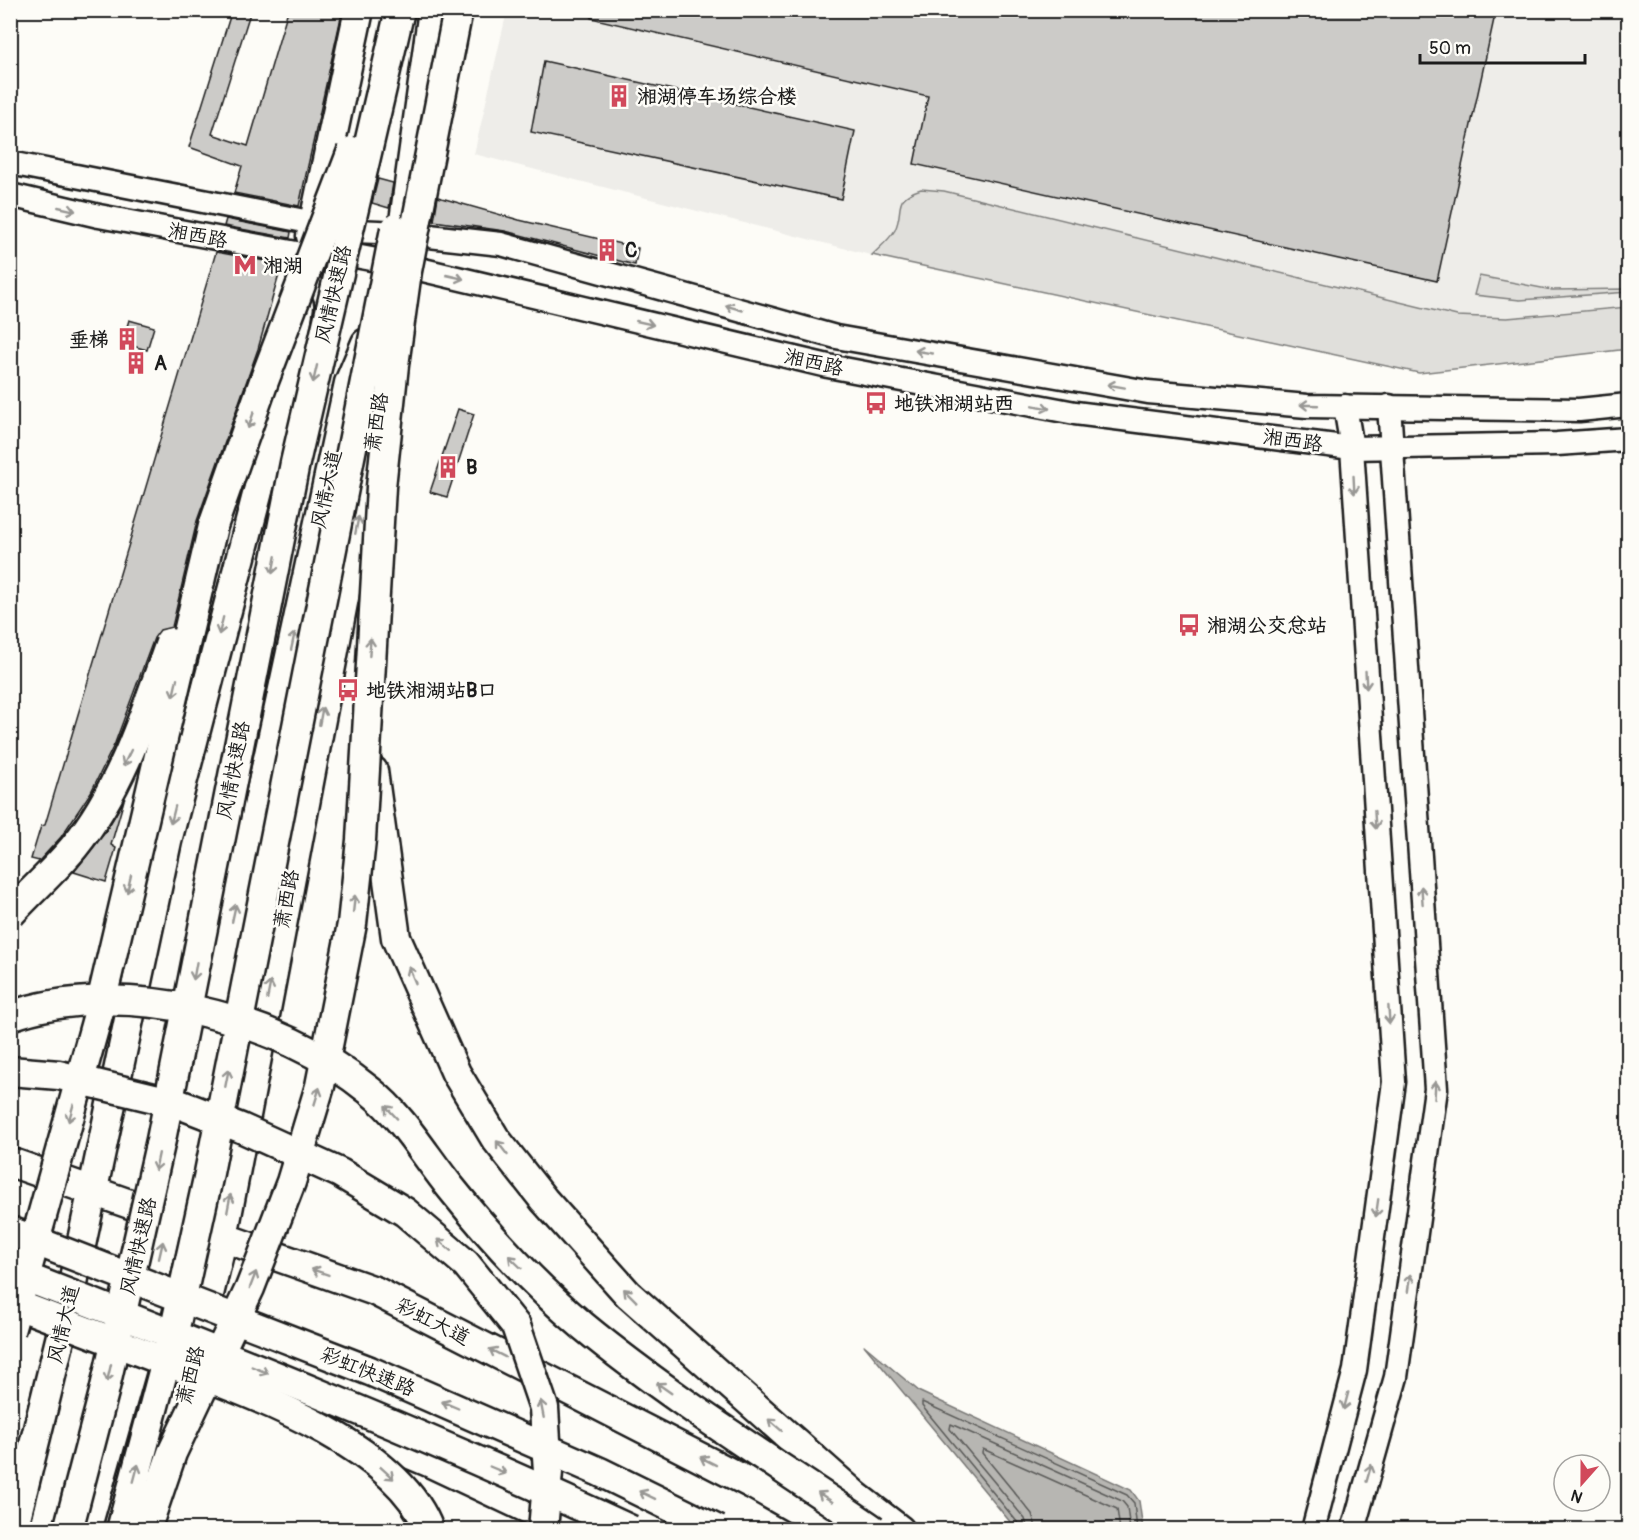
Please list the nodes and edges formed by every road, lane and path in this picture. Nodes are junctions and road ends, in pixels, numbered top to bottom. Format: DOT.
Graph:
graph roads {
  1 [pos="359,10"];
  2 [pos="400,10"];
  3 [pos="433,10"];
  4 [pos="446,10"];
  5 [pos="458,10"];
  6 [pos="392,51"];
  7 [pos="10,163"];
  8 [pos="10,195"];
  9 [pos="314,222"];
  10 [pos="402,233"];
  11 [pos="352,243"];
  12 [pos="307,255"];
  13 [pos="399,264"];
  14 [pos="1629,405"];
  15 [pos="1345,406"];
  16 [pos="1389,406"];
  17 [pos="1629,439"];
  18 [pos="1352,448"];
  19 [pos="1392,448"];
  20 [pos="213,526"];
  21 [pos="366,712"];
  22 [pos="313,757"];
  23 [pos="242,874"];
  24 [pos="10,914"];
  25 [pos="10,1016"];
  26 [pos="10,1071"];
  27 [pos="10,1162"];
  28 [pos="92,1192"];
  29 [pos="169,1218"];
  30 [pos="10,1231"];
  31 [pos="223,1237"];
  32 [pos="10,1270"];
  33 [pos="10,1290"];
  34 [pos="10,1302"];
  35 [pos="67,1311"];
  36 [pos="10,1331"];
  37 [pos="140,1340"];
  38 [pos="194,1362"];
  39 [pos="13,1530"];
  40 [pos="68,1530"];
  41 [pos="86,1530"];
  42 [pos="121,1530"];
  43 [pos="148,1530"];
  44 [pos="429,1530"];
  45 [pos="543,1530"];
  46 [pos="573,1530"];
  47 [pos="631,1530"];
  48 [pos="718,1530"];
  49 [pos="833,1530"];
  50 [pos="874,1530"];
  51 [pos="900,1530"];
  52 [pos="1313,1530"];
  53 [pos="1353,1530"];
  1 -- 9 [label="main road"];
  2 -- 6 [label="main road, 风情快速路, bridge"];
  2 -- 11 [label="main road"];
  3 -- 10 [label="main road, 风情大道"];
  42 -- 4 [label="main road, one-way, bridge"];
  21 -- 5 [label="main road, one-way, bridge"];
  6 -- 20 [label="main road, one-way, bridge"];
  6 -- 40 [label="main road, 风情快速路, one-way, bridge"];
  7 -- 9 [label="street, 湘西路"];
  8 -- 12 [label="street, 湘西路, one-way"];
  9 -- 11 [label="street, 湘西路"];
  9 -- 12 [label="main road"];
  10 -- 11 [label="street, 湘西路"];
  10 -- 13 [label="main road, 风情大道"];
  15 -- 10 [label="street, 湘西路, one-way"];
  11 -- 12 [label="street, 湘西路"];
  11 -- 13 [label="street, 湘西路"];
  12 -- 28 [label="main road, 风情大道, one-way, bridge"];
  13 -- 18 [label="street, 湘西路, one-way"];
  22 -- 13 [label="main road, 萧西路, one-way"];
  23 -- 13 [label="main road, 风情大道, one-way"];
  14 -- 16 [label="street, 湘西路"];
  15 -- 16 [label="street, 湘西路"];
  15 -- 18 [label="street"];
  16 -- 19 [label="street"];
  17 -- 19 [label="street, 湘西路"];
  18 -- 19 [label="street, 湘西路"];
  18 -- 52 [label="street, one-way"];
  53 -- 19 [label="street, one-way"];
  20 -- 24 [label="main road, one-way, bridge"];
  20 -- 36 [label="main road, one-way, bridge"];
  43 -- 21 [label="main road, one-way, bridge"];
  51 -- 21 [label="main road, one-way, bridge"];
  22 -- 23 [label="main road"];
  31 -- 22 [label="main road, 萧西路, one-way"];
  29 -- 23 [label="main road, 风情大道, one-way, bridge"];
  50 -- 25 [label="main road, one-way, bridge"];
  45 -- 26 [label="main road, one-way, bridge"];
  27 -- 28 [label="main road, 彩虹大道"];
  28 -- 29 [label="main road, 彩虹大道"];
  28 -- 35 [label="main road, 风情大道"];
  29 -- 31 [label="main road, 彩虹大道"];
  37 -- 29 [label="main road, one-way"];
  48 -- 30 [label="main road, 彩虹快速路, one-way, bridge"];
  31 -- 38 [label="main road, 萧西路"];
  49 -- 31 [label="main road, 彩虹大道, one-way"];
  32 -- 47 [label="main road, 彩虹快速路, one-way, bridge"];
  33 -- 35 [label="main road"];
  34 -- 44 [label="main road, one-way, bridge"];
  35 -- 37 [label="main road"];
  35 -- 39 [label="main road, 风情大道"];
  37 -- 38 [label="main road"];
  37 -- 41 [label="main road"];
  38 -- 43 [label="main road, 萧西路"];
  38 -- 46 [label="main road"];
}
